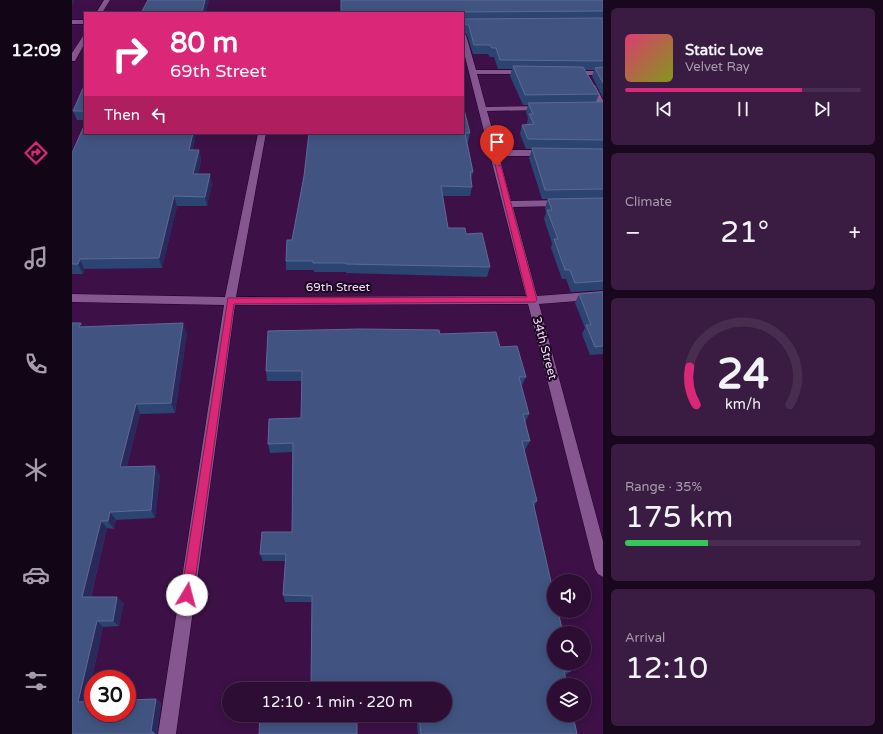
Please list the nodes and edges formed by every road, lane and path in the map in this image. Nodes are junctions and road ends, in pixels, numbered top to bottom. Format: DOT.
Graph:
graph roads {
  1 [pos="107,0"];
  2 [pos="100,12"];
  3 [pos="72,22"];
  4 [pos="84,22"];
  5 [pos="84,39"];
  6 [pos="464,39"];
  7 [pos="72,59"];
  8 [pos="473,72"];
  9 [pos="537,72"];
  10 [pos="560,73"];
  11 [pos="584,73"];
  12 [pos="603,73"];
  13 [pos="482,108"];
  14 [pos="550,108"];
  15 [pos="601,108"];
  16 [pos="262,134"];
  17 [pos="494,153"];
  18 [pos="556,153"];
  19 [pos="571,203"];
  20 [pos="508,204"];
  21 [pos="603,295"];
  22 [pos="72,298"];
  23 [pos="230,300"];
  24 [pos="532,300"];
  25 [pos="603,569"];
  26 [pos="167,734"];
  1 -- 2 [label="street"];
  3 -- 4 [label="street"];
  5 -- 7 [label="street"];
  6 -- 8 [label="street, 34th Street"];
  8 -- 9 [label="street"];
  8 -- 13 [label="street, 34th Street"];
  10 -- 11 [label="street"];
  11 -- 12 [label="street"];
  11 -- 15 [label="street"];
  13 -- 14 [label="street"];
  13 -- 17 [label="street, 34th Street"];
  16 -- 23 [label="street"];
  17 -- 18 [label="street"];
  17 -- 20 [label="street, 34th Street"];
  19 -- 20 [label="street"];
  20 -- 24 [label="street, 34th Street"];
  21 -- 24 [label="street, 69th Street"];
  22 -- 23 [label="street, 69th Street"];
  23 -- 24 [label="street, 69th Street"];
  23 -- 26 [label="street"];
  24 -- 25 [label="street, 34th Street"];
}
